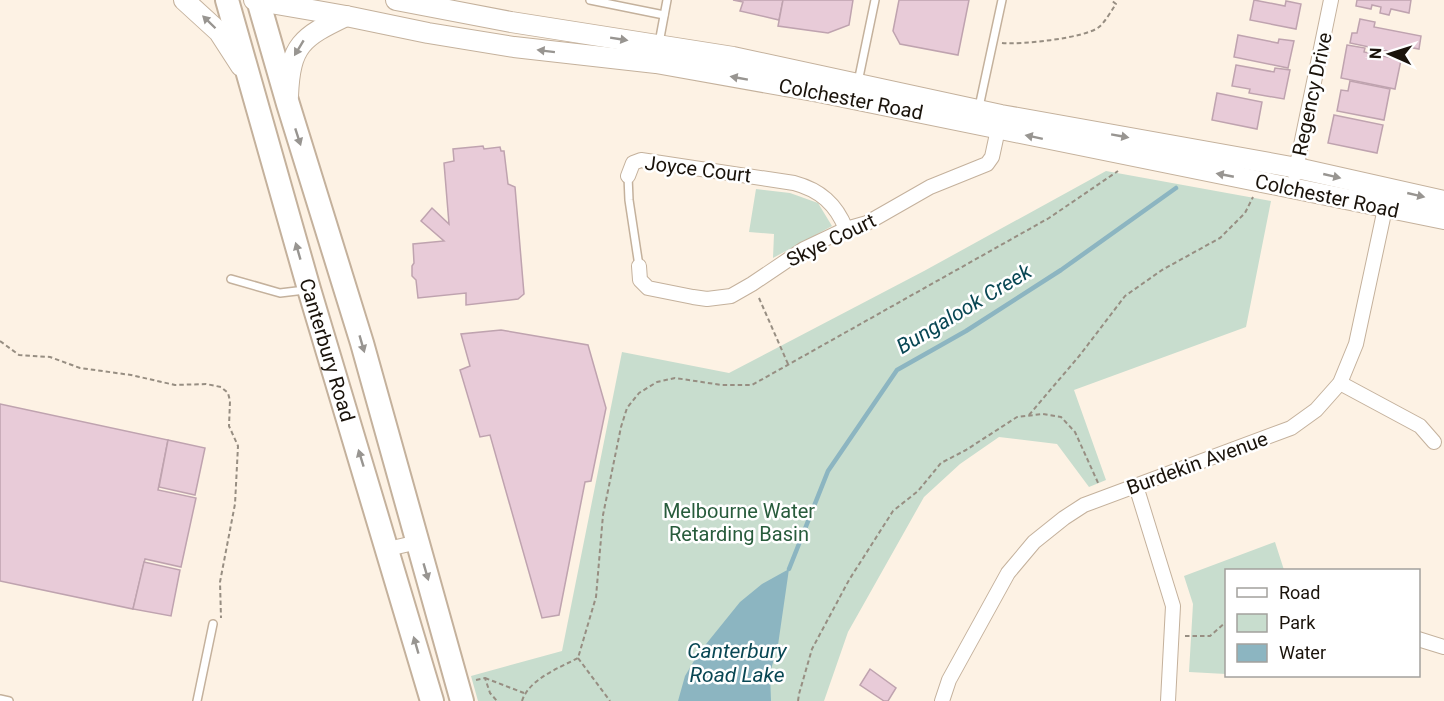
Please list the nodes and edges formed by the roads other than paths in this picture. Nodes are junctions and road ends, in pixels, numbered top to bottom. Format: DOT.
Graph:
graph roads {
  1 [pos="184,0"];
  2 [pos="227,0"];
  3 [pos="257,0"];
  4 [pos="396,0"];
  5 [pos="590,0"];
  6 [pos="667,0"];
  7 [pos="874,0"];
  8 [pos="1002,0"];
  9 [pos="1331,0"];
  10 [pos="455,5"];
  11 [pos="664,15"];
  12 [pos="346,16"];
  13 [pos="657,54"];
  14 [pos="250,85"];
  15 [pos="856,92"];
  16 [pos="288,104"];
  17 [pos="977,117"];
  18 [pos="1000,122"];
  19 [pos="1297,168"];
  20 [pos="629,173"];
  21 [pos="1292,187"];
  22 [pos="1389,189"];
  23 [pos="1444,201"];
  24 [pos="1385,208"];
  25 [pos="1444,219"];
  26 [pos="846,229"];
  27 [pos="639,266"];
  28 [pos="231,279"];
  29 [pos="343,279"];
  30 [pos="309,289"];
  31 [pos="350,303"];
  32 [pos="317,313"];
  33 [pos="1340,383"];
  34 [pos="1434,442"];
  35 [pos="1136,486"];
  36 [pos="418,542"];
  37 [pos="388,549"];
  38 [pos="213,624"];
  39 [pos="1420,639"];
  40 [pos="1444,647"];
  41 [pos="467,691"];
  42 [pos="0,699"];
  43 [pos="9,701"];
  44 [pos="197,701"];
  45 [pos="432,701"];
  46 [pos="942,701"];
  47 [pos="1168,701"];
  14 -- 1 [label="main road, one-way"];
  2 -- 14 [label="main road, Canterbury Road"];
  3 -- 12 [label="main road, Colchester Road"];
  3 -- 16 [label="main road, Canterbury Road"];
  4 -- 10 [label="main road, Colchester Road"];
  5 -- 11 [label="lane"];
  6 -- 11 [label="lane"];
  7 -- 15 [label="lane"];
  8 -- 17 [label="lane"];
  9 -- 19 [label="street, Regency Drive"];
  10 -- 13 [label="main road, Colchester Road, one-way"];
  11 -- 13 [label="lane"];
  13 -- 12 [label="main road, Colchester Road, one-way"];
  12 -- 16 [label="main road, one-way"];
  13 -- 15 [label="main road, Colchester Road"];
  30 -- 14 [label="main road, Canterbury Road, one-way"];
  15 -- 17 [label="main road, Colchester Road"];
  16 -- 29 [label="main road, Canterbury Road, one-way"];
  17 -- 18 [label="main road, Colchester Road"];
  18 -- 19 [label="main road, Colchester Road, one-way"];
  21 -- 18 [label="main road, Colchester Road, one-way"];
  18 -- 26 [label="street, Skye Court"];
  19 -- 21 [label="street, Regency Drive"];
  19 -- 22 [label="main road, Colchester Road, one-way"];
  20 -- 26 [label="street, Joyce Court"];
  20 -- 27 [label="lane, Joyce Court"];
  21 -- 24 [label="main road, Colchester Road"];
  22 -- 23 [label="main road, Colchester Road, one-way"];
  22 -- 24 [label="street, Burdekin Avenue"];
  24 -- 25 [label="main road, Colchester Road"];
  24 -- 33 [label="street, Burdekin Avenue"];
  26 -- 27 [label="street, Skye Court"];
  28 -- 30 [label="lane"];
  29 -- 30 [label="main road"];
  29 -- 31 [label="main road, Canterbury Road"];
  30 -- 32 [label="main road, Canterbury Road"];
  31 -- 32 [label="main road"];
  31 -- 36 [label="main road, Canterbury Road, one-way"];
  37 -- 32 [label="main road, Canterbury Road, one-way"];
  33 -- 34 [label="street"];
  33 -- 35 [label="street, Burdekin Avenue"];
  35 -- 46 [label="street, Burdekin Avenue"];
  35 -- 47 [label="street"];
  36 -- 37 [label="street"];
  36 -- 41 [label="main road, Canterbury Road, one-way"];
  45 -- 37 [label="main road, Canterbury Road, one-way"];
  38 -- 44 [label="lane"];
  39 -- 40 [label="street"];
  42 -- 43 [label="lane"];
}
